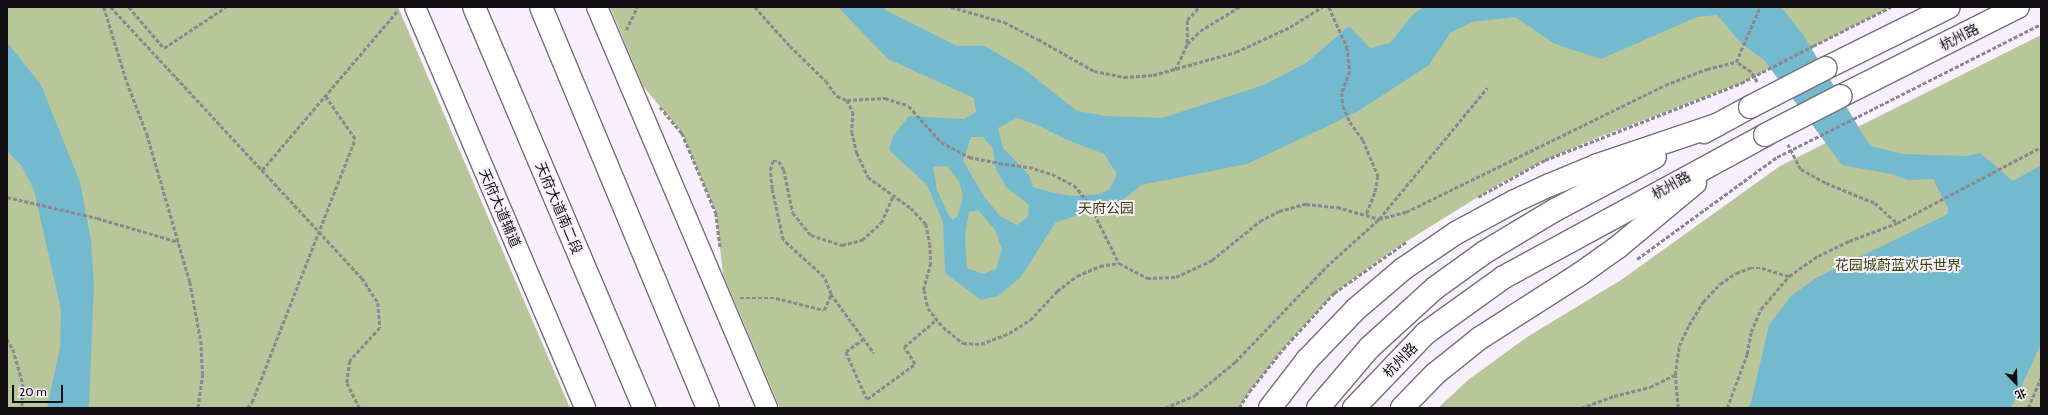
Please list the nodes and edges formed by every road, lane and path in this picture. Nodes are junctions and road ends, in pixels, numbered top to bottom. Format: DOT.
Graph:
graph roads {
  1 [pos="104,7"];
  2 [pos="111,7"];
  3 [pos="129,7"];
  4 [pos="226,7"];
  5 [pos="474,7"];
  6 [pos="541,7"];
  7 [pos="597,7"];
  8 [pos="637,7"];
  9 [pos="755,7"];
  10 [pos="951,7"];
  11 [pos="1199,7"];
  12 [pos="1239,7"];
  13 [pos="1322,7"];
  14 [pos="1329,7"];
  15 [pos="1760,7"];
  16 [pos="1891,7"];
  17 [pos="1949,7"];
  18 [pos="2018,7"];
  19 [pos="407,8"];
  20 [pos="2041,24"];
  21 [pos="626,31"];
  22 [pos="1187,44"];
  23 [pos="1736,62"];
  24 [pos="1175,70"];
  25 [pos="1741,83"];
  26 [pos="1758,86"];
  27 [pos="1487,88"];
  28 [pos="325,96"];
  29 [pos="847,100"];
  30 [pos="1716,125"];
  31 [pos="1787,141"];
  32 [pos="2041,147"];
  33 [pos="1734,151"];
  34 [pos="1777,157"];
  35 [pos="262,170"];
  36 [pos="892,196"];
  37 [pos="7,197"];
  38 [pos="1366,215"];
  39 [pos="1378,219"];
  40 [pos="1897,223"];
  41 [pos="320,232"];
  42 [pos="179,242"];
  43 [pos="1119,263"];
  44 [pos="1790,276"];
  45 [pos="831,294"];
  46 [pos="733,298"];
  47 [pos="937,320"];
  48 [pos="7,339"];
  49 [pos="864,339"];
  50 [pos="874,353"];
  51 [pos="1675,375"];
  52 [pos="2041,378"];
  53 [pos="22,408"];
  54 [pos="198,408"];
  55 [pos="246,408"];
  56 [pos="360,408"];
  57 [pos="585,408"];
  58 [pos="644,408"];
  59 [pos="708,408"];
  60 [pos="767,408"];
  61 [pos="1165,408"];
  62 [pos="1270,408"];
  63 [pos="1318,408"];
  64 [pos="1354,408"];
  65 [pos="1402,408"];
  66 [pos="1581,408"];
  67 [pos="1678,408"];
  68 [pos="1727,408"];
  69 [pos="2028,408"];
  1 -- 42 [label="path"];
  2 -- 35 [label="path"];
  3 -- 4 [label="path"];
  5 -- 58 [label="main road, 天府大道南二段"];
  6 -- 59 [label="main road"];
  7 -- 60 [label="street"];
  8 -- 21 [label="path"];
  9 -- 29 [label="path"];
  10 -- 24 [label="path"];
  11 -- 22 [label="path"];
  12 -- 22 [label="path"];
  13 -- 24 [label="path"];
  14 -- 38 [label="path"];
  15 -- 23 [label="path"];
  16 -- 25 [label="path, bridge"];
  17 -- 30 [label="main road, 杭州路, bridge"];
  18 -- 33 [label="main road, 杭州路, bridge"];
  19 -- 28 [label="path"];
  19 -- 57 [label="street, 天府大道辅道"];
  20 -- 34 [label="path, bridge"];
  22 -- 24 [label="path"];
  23 -- 26 [label="path"];
  23 -- 39 [label="path"];
  27 -- 39 [label="path"];
  28 -- 35 [label="path"];
  28 -- 41 [label="path"];
  29 -- 36 [label="path"];
  29 -- 43 [label="path"];
  30 -- 62 [label="main road"];
  30 -- 63 [label="main road, 杭州路"];
  31 -- 40 [label="path"];
  32 -- 40 [label="path"];
  33 -- 64 [label="main road, 杭州路"];
  33 -- 65 [label="main road"];
  35 -- 41 [label="path"];
  36 -- 45 [label="path"];
  36 -- 47 [label="path"];
  37 -- 42 [label="path"];
  38 -- 39 [label="path"];
  38 -- 43 [label="path"];
  39 -- 61 [label="path"];
  40 -- 44 [label="path"];
  41 -- 55 [label="path"];
  41 -- 56 [label="path"];
  42 -- 54 [label="path"];
  43 -- 47 [label="path"];
  44 -- 51 [label="path"];
  44 -- 68 [label="path"];
  45 -- 46 [label="path"];
  45 -- 49 [label="path"];
  47 -- 49 [label="path"];
  48 -- 53 [label="path"];
  49 -- 50 [label="path"];
  51 -- 66 [label="path"];
  51 -- 67 [label="path"];
  52 -- 69 [label="path"];
}
